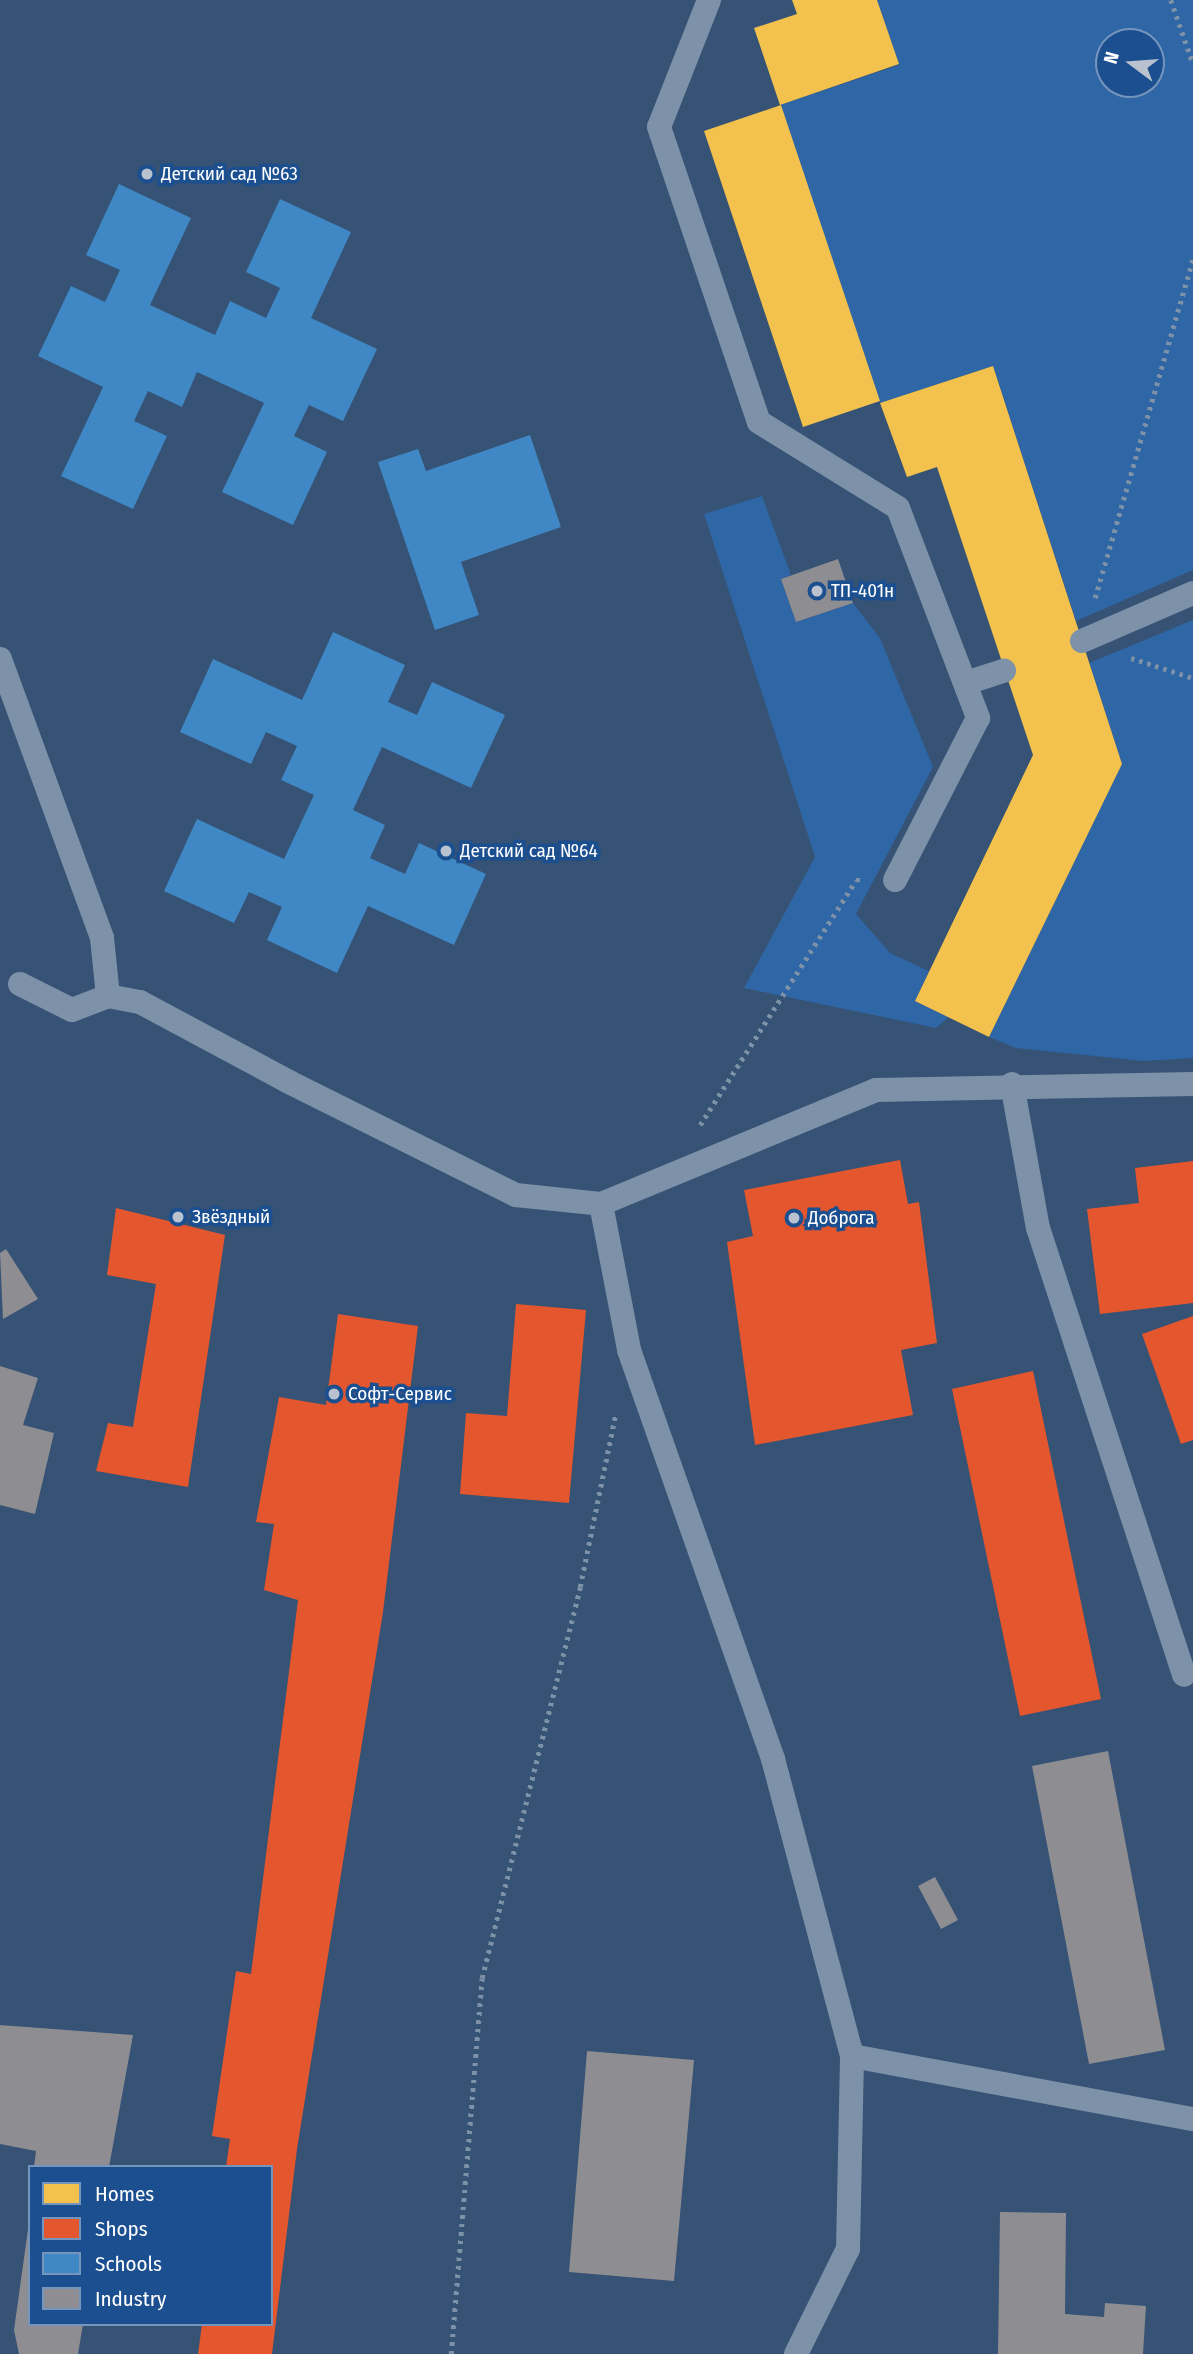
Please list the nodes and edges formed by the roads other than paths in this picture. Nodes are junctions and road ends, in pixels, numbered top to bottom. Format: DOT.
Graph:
graph roads {
  1 [pos="709,0"];
  2 [pos="1193,593"];
  3 [pos="1082,641"];
  4 [pos="0,659"];
  5 [pos="1004,671"];
  6 [pos="966,683"];
  7 [pos="895,880"];
  8 [pos="20,984"];
  9 [pos="108,996"];
  10 [pos="1012,1084"];
  11 [pos="1193,1084"];
  12 [pos="601,1204"];
  13 [pos="1184,1675"];
  14 [pos="852,2056"];
  15 [pos="1193,2119"];
  16 [pos="796,2354"];
  1 -- 6 [label="lane"];
  2 -- 3 [label="lane"];
  4 -- 9 [label="lane"];
  5 -- 6 [label="lane"];
  6 -- 7 [label="lane"];
  8 -- 9 [label="lane"];
  9 -- 12 [label="lane"];
  10 -- 11 [label="lane"];
  10 -- 12 [label="lane"];
  10 -- 13 [label="lane"];
  12 -- 14 [label="lane"];
  14 -- 15 [label="lane"];
  14 -- 16 [label="lane"];
}
